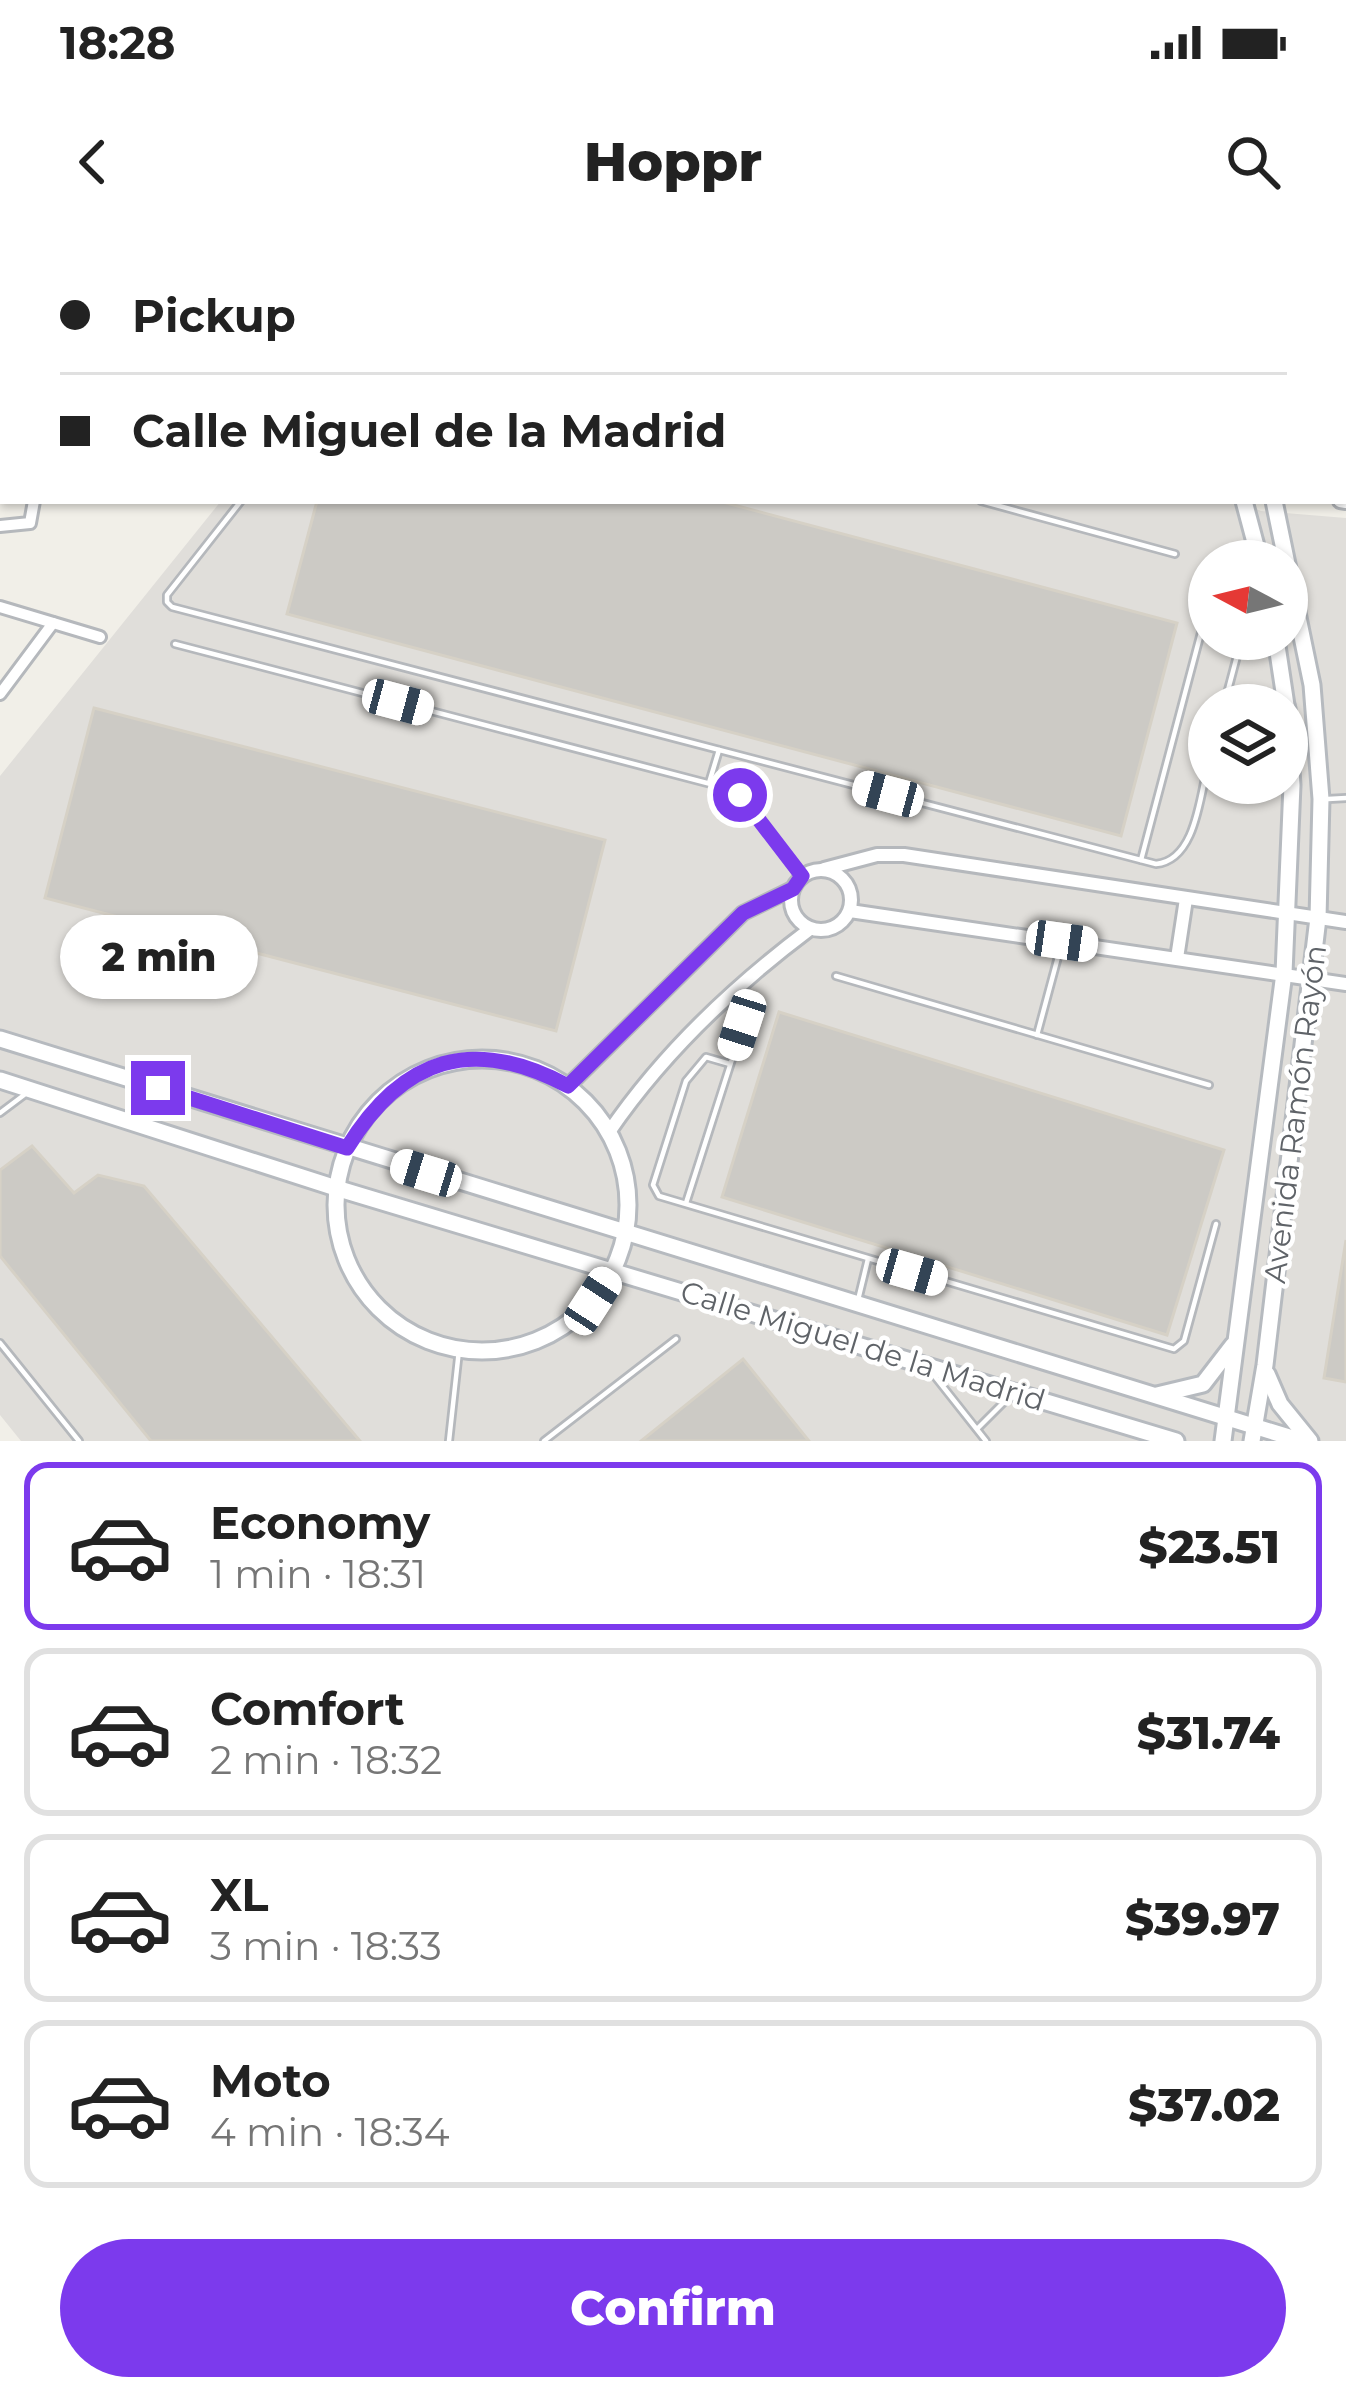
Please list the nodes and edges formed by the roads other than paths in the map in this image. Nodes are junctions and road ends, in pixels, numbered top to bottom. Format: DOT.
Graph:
graph roads {
  1 [pos="34,504"];
  2 [pos="239,504"];
  3 [pos="992,504"];
  4 [pos="1245,504"];
  5 [pos="1275,504"];
  6 [pos="0,526"];
  7 [pos="1254,540"];
  8 [pos="1175,554"];
  9 [pos="0,607"];
  10 [pos="53,623"];
  11 [pos="100,637"];
  12 [pos="175,644"];
  13 [pos="1194,660"];
  14 [pos="6,679"];
  15 [pos="0,694"];
  16 [pos="719,750"];
  17 [pos="709,784"];
  18 [pos="1346,798"];
  19 [pos="1321,799"];
  20 [pos="1196,804"];
  21 [pos="1291,804"];
  22 [pos="1141,860"];
  23 [pos="824,869"];
  24 [pos="802,876"];
  25 [pos="793,889"];
  26 [pos="1186,899"];
  27 [pos="850,911"];
  28 [pos="1288,913"];
  29 [pos="1318,918"];
  30 [pos="1346,922"];
  31 [pos="810,929"];
  32 [pos="1062,941"];
  33 [pos="1177,958"];
  34 [pos="1284,973"];
  35 [pos="836,976"];
  36 [pos="1312,978"];
  37 [pos="1346,984"];
  38 [pos="742,1025"];
  39 [pos="1037,1035"];
  40 [pos="0,1039"];
  41 [pos="730,1064"];
  42 [pos="0,1080"];
  43 [pos="1209,1085"];
  44 [pos="568,1086"];
  45 [pos="31,1090"];
  46 [pos="0,1113"];
  47 [pos="609,1132"];
  48 [pos="347,1148"];
  49 [pos="336,1188"];
  50 [pos="685,1205"];
  51 [pos="1216,1224"];
  52 [pos="625,1235"];
  53 [pos="868,1259"];
  54 [pos="613,1270"];
  55 [pos="857,1306"];
  56 [pos="1238,1338"];
  57 [pos="676,1340"];
  58 [pos="0,1342"];
  59 [pos="459,1351"];
  60 [pos="926,1365"];
  61 [pos="1264,1365"];
  62 [pos="1014,1391"];
  63 [pos="1150,1396"];
  64 [pos="1227,1419"];
  65 [pos="977,1429"];
  66 [pos="1253,1434"];
  67 [pos="1167,1439"];
  68 [pos="79,1441"];
  69 [pos="449,1441"];
  70 [pos="544,1441"];
  71 [pos="986,1441"];
  72 [pos="1222,1441"];
  73 [pos="1306,1441"];
  1 -- 6 [label="street"];
  2 -- 16 [label="lane"];
  3 -- 8 [label="lane"];
  4 -- 7 [label="main road"];
  5 -- 19 [label="main road, Avenida Ramón Rayón"];
  9 -- 10 [label="street"];
  10 -- 11 [label="street"];
  10 -- 14 [label="street"];
  12 -- 17 [label="lane"];
  13 -- 22 [label="lane"];
  14 -- 15 [label="street"];
  16 -- 17 [label="lane"];
  16 -- 22 [label="lane"];
  17 -- 24 [label="lane"];
  18 -- 19 [label="lane"];
  19 -- 29 [label="main road, Avenida Ramón Rayón"];
  20 -- 22 [label="lane"];
  21 -- 28 [label="main road, Avenida Ramón Rayón"];
  23 -- 24 [label="street"];
  23 -- 26 [label="street"];
  23 -- 27 [label="street"];
  24 -- 25 [label="street"];
  25 -- 31 [label="street"];
  25 -- 44 [label="street"];
  26 -- 28 [label="street"];
  26 -- 33 [label="street"];
  27 -- 31 [label="street"];
  27 -- 32 [label="street"];
  28 -- 29 [label="street"];
  28 -- 34 [label="main road, Avenida Ramón Rayón"];
  29 -- 30 [label="street"];
  29 -- 36 [label="main road, Avenida Ramón Rayón"];
  31 -- 47 [label="street"];
  32 -- 33 [label="street"];
  32 -- 39 [label="lane"];
  33 -- 34 [label="street"];
  34 -- 36 [label="street"];
  34 -- 56 [label="main road, Avenida Ramón Rayón"];
  35 -- 39 [label="lane"];
  36 -- 37 [label="street"];
  36 -- 61 [label="main road, Avenida Ramón Rayón"];
  38 -- 41 [label="lane"];
  39 -- 43 [label="lane"];
  40 -- 48 [label="main road, Calle Miguel de la Madrid"];
  41 -- 50 [label="lane"];
  41 -- 50 [label="lane"];
  42 -- 45 [label="main road, Calle Miguel de la Madrid"];
  44 -- 47 [label="main road"];
  44 -- 48 [label="main road"];
  45 -- 46 [label="lane"];
  45 -- 49 [label="main road, Calle Miguel de la Madrid"];
  47 -- 52 [label="main road"];
  48 -- 49 [label="main road"];
  48 -- 52 [label="main road, Calle Miguel de la Madrid"];
  49 -- 54 [label="main road, Calle Miguel de la Madrid"];
  49 -- 59 [label="main road"];
  50 -- 53 [label="lane"];
  51 -- 53 [label="lane"];
  52 -- 54 [label="main road"];
  52 -- 55 [label="main road, Calle Miguel de la Madrid"];
  53 -- 55 [label="lane"];
  54 -- 59 [label="main road"];
  54 -- 60 [label="main road, Calle Miguel de la Madrid"];
  55 -- 63 [label="main road, Calle Miguel de la Madrid"];
  56 -- 63 [label="main road"];
  56 -- 64 [label="main road, Avenida Ramón Rayón"];
  57 -- 70 [label="lane"];
  58 -- 68 [label="lane"];
  59 -- 69 [label="lane"];
  60 -- 62 [label="main road, Calle Miguel de la Madrid"];
  60 -- 65 [label="lane"];
  61 -- 66 [label="main road, Avenida Ramón Rayón"];
  61 -- 73 [label="main road"];
  62 -- 65 [label="lane"];
  62 -- 67 [label="main road, Calle Miguel de la Madrid"];
  63 -- 64 [label="main road, Calle Miguel de la Madrid"];
  64 -- 66 [label="main road, Calle Miguel de la Madrid"];
  64 -- 72 [label="main road, Avenida Ramón Rayón"];
  65 -- 71 [label="lane"];
  66 -- 73 [label="main road, Calle Miguel de la Madrid"];
}
